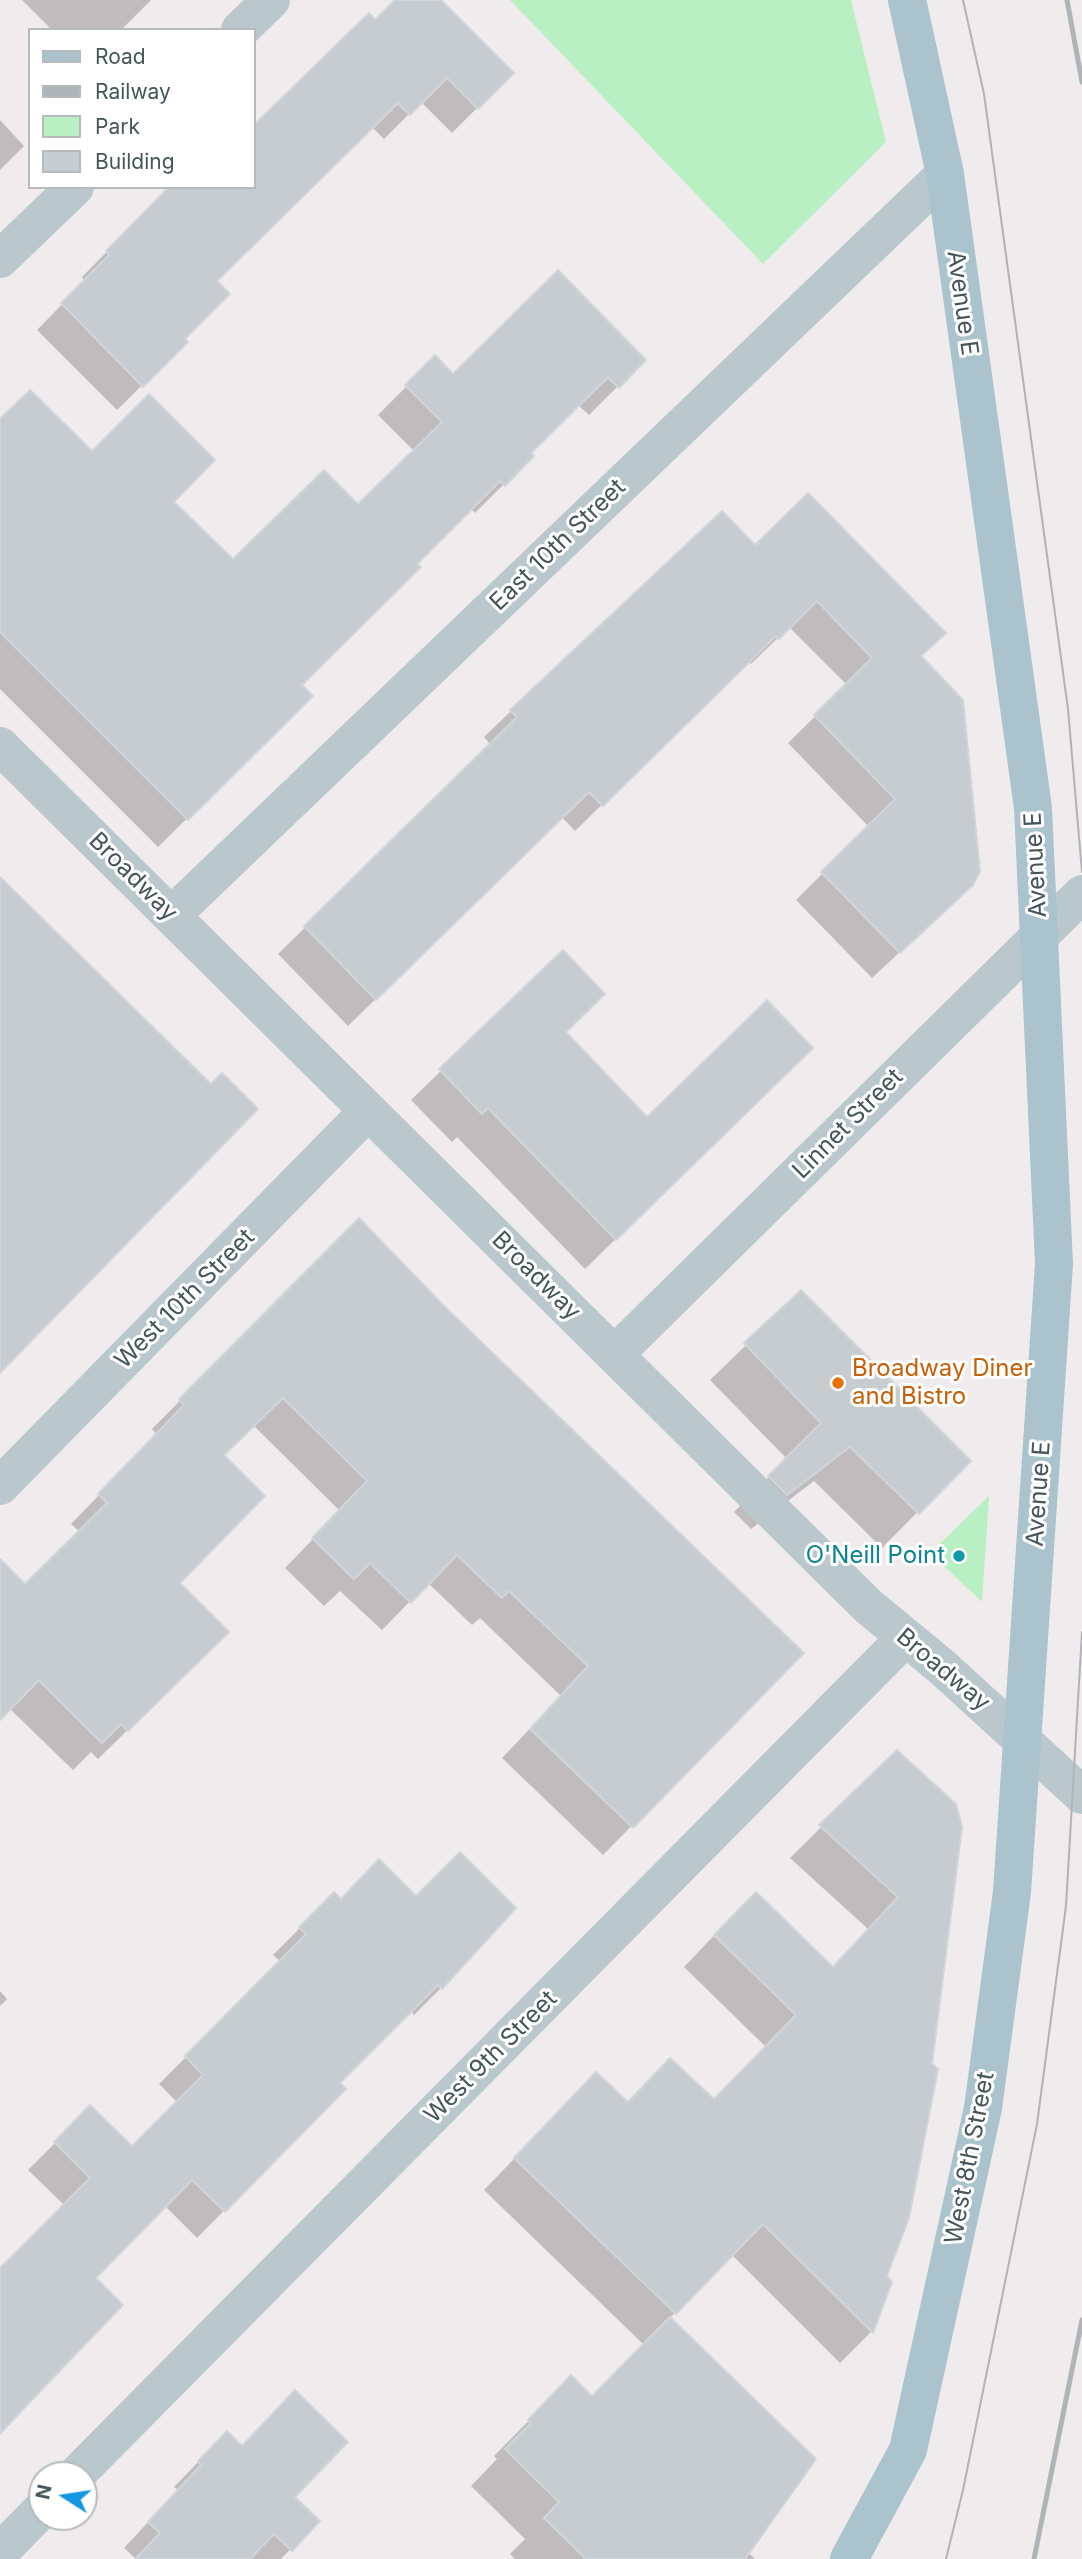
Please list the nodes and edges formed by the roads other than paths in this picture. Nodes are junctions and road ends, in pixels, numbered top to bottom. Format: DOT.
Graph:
graph roads {
  1 [pos="271,0"];
  2 [pos="908,0"];
  3 [pos="242,28"];
  4 [pos="944,174"];
  5 [pos="73,189"];
  6 [pos="0,259"];
  7 [pos="0,746"];
  8 [pos="1082,894"];
  9 [pos="172,915"];
  10 [pos="1040,933"];
  11 [pos="368,1111"];
  12 [pos="615,1354"];
  13 [pos="0,1486"];
  14 [pos="905,1638"];
  15 [pos="1023,1739"];
  16 [pos="1082,1795"];
  17 [pos="90,2461"];
  18 [pos="28,2523"];
  19 [pos="0,2552"];
  20 [pos="849,2559"];
  1 -- 3 [label="street"];
  2 -- 4 [label="main road, Avenue E"];
  4 -- 9 [label="street, East 10th Street"];
  4 -- 10 [label="main road, Avenue E"];
  5 -- 6 [label="street"];
  7 -- 9 [label="street, Broadway"];
  8 -- 10 [label="street, Linnet Street"];
  9 -- 11 [label="street, Broadway"];
  10 -- 12 [label="street, Linnet Street"];
  10 -- 15 [label="main road, Avenue E"];
  11 -- 12 [label="street, Broadway"];
  11 -- 13 [label="street, West 10th Street"];
  12 -- 14 [label="street, Broadway"];
  14 -- 15 [label="street, Broadway"];
  14 -- 17 [label="street, West 9th Street"];
  15 -- 16 [label="street, Broadway"];
  15 -- 20 [label="main road, West 8th Street"];
  18 -- 19 [label="street"];
}
